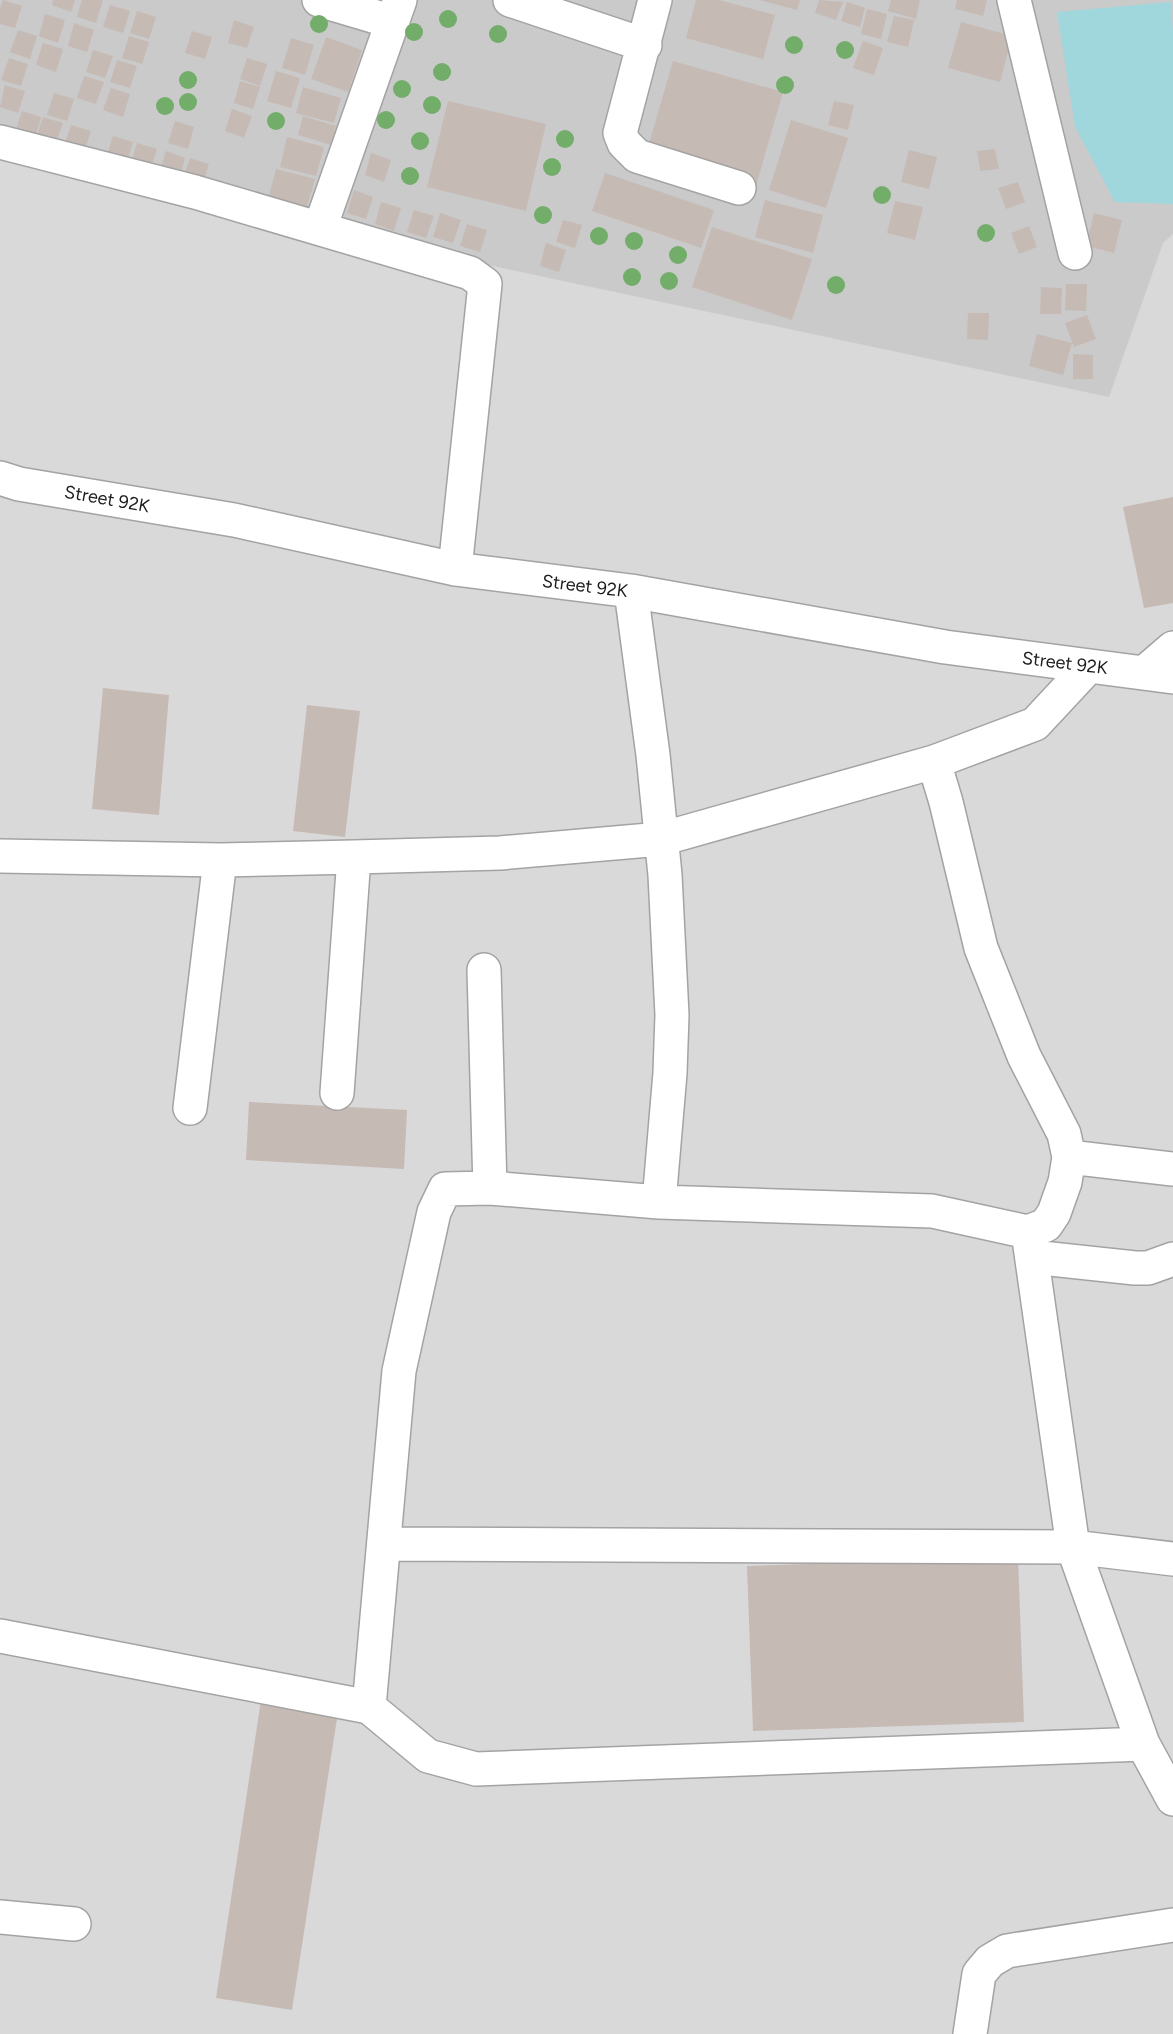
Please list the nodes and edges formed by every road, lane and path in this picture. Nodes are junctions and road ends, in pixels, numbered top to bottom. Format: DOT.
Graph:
graph roads {
  1 [pos="319,0"];
  2 [pos="510,0"];
  3 [pos="655,0"];
  4 [pos="1014,0"];
  5 [pos="397,11"];
  6 [pos="645,45"];
  7 [pos="0,142"];
  8 [pos="739,188"];
  9 [pos="320,228"];
  10 [pos="1075,253"];
  11 [pos="0,478"];
  12 [pos="455,569"];
  13 [pos="631,591"];
  14 [pos="1173,648"];
  15 [pos="1089,666"];
  16 [pos="1158,675"];
  17 [pos="934,762"];
  18 [pos="661,839"];
  19 [pos="0,856"];
  20 [pos="354,857"];
  21 [pos="220,860"];
  22 [pos="484,970"];
  23 [pos="337,1093"];
  24 [pos="190,1108"];
  25 [pos="1069,1157"];
  26 [pos="1173,1169"];
  27 [pos="490,1188"];
  28 [pos="659,1202"];
  29 [pos="1030,1245"];
  30 [pos="1173,1259"];
  31 [pos="384,1544"];
  32 [pos="1073,1547"];
  33 [pos="1173,1559"];
  34 [pos="0,1636"];
  35 [pos="369,1707"];
  36 [pos="1143,1744"];
  37 [pos="1173,1799"];
  38 [pos="0,1917"];
  39 [pos="74,1924"];
  40 [pos="1173,1925"];
  41 [pos="969,2034"];
  1 -- 5 [label="street"];
  2 -- 6 [label="street"];
  3 -- 6 [label="street"];
  4 -- 10 [label="street"];
  5 -- 9 [label="street"];
  6 -- 8 [label="street"];
  7 -- 9 [label="street"];
  9 -- 12 [label="street"];
  11 -- 12 [label="street, Street 92K"];
  12 -- 13 [label="street, Street 92K"];
  13 -- 15 [label="street, Street 92K"];
  13 -- 18 [label="street"];
  14 -- 16 [label="street"];
  15 -- 16 [label="street, Street 92K"];
  15 -- 17 [label="street"];
  17 -- 18 [label="street"];
  17 -- 25 [label="street"];
  18 -- 20 [label="street"];
  18 -- 28 [label="street"];
  19 -- 21 [label="street"];
  20 -- 21 [label="street"];
  20 -- 23 [label="street"];
  21 -- 24 [label="street"];
  22 -- 27 [label="street"];
  25 -- 26 [label="street"];
  25 -- 29 [label="street"];
  27 -- 28 [label="street"];
  27 -- 31 [label="street"];
  28 -- 29 [label="street"];
  29 -- 30 [label="street"];
  29 -- 32 [label="street"];
  31 -- 32 [label="street"];
  31 -- 35 [label="street"];
  32 -- 33 [label="street"];
  32 -- 36 [label="street"];
  34 -- 35 [label="street"];
  35 -- 36 [label="street"];
  36 -- 37 [label="street"];
  38 -- 39 [label="street"];
  40 -- 41 [label="street"];
}
